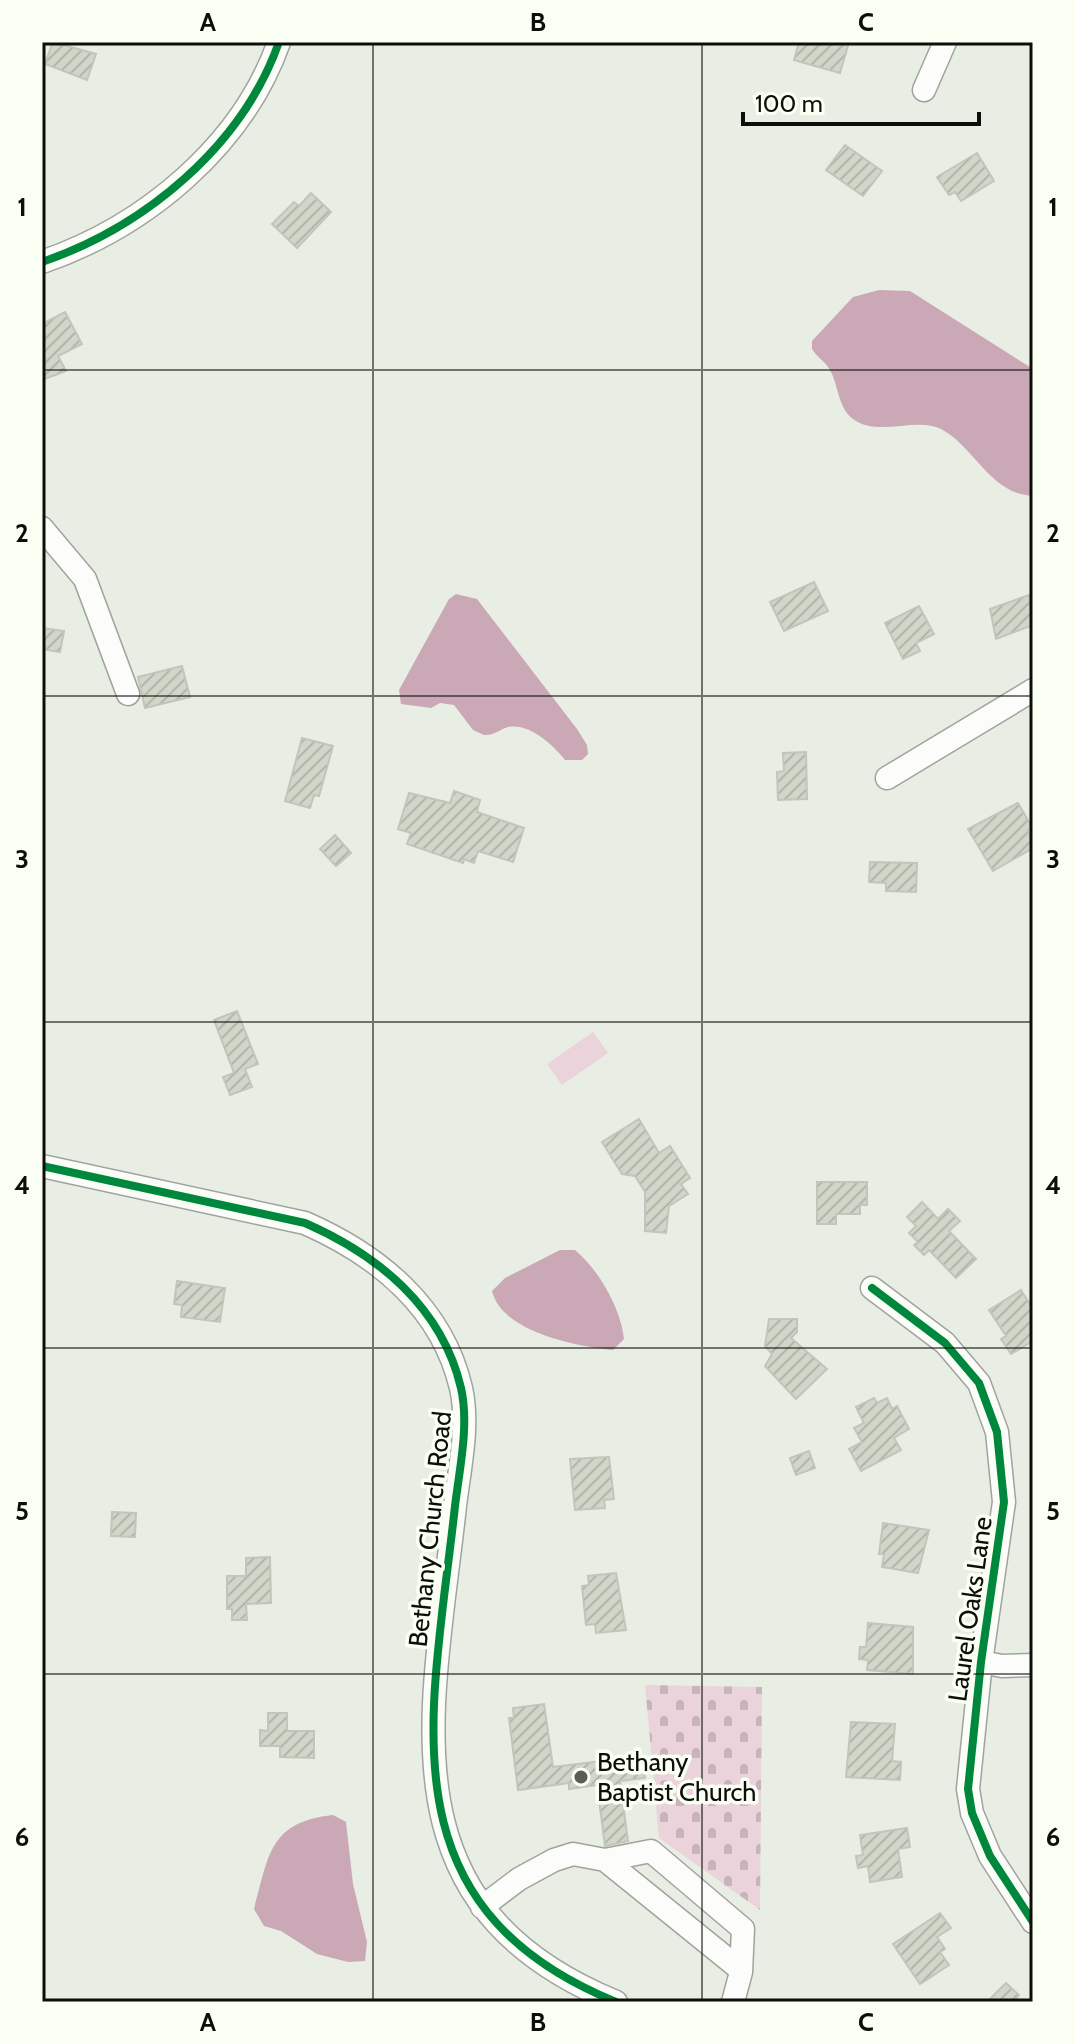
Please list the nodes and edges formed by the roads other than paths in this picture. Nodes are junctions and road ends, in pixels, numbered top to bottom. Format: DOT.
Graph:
graph roads {
  1 [pos="279,42"];
  2 [pos="945,42"];
  3 [pos="924,90"];
  4 [pos="42,262"];
  5 [pos="42,528"];
  6 [pos="1033,690"];
  7 [pos="128,694"];
  8 [pos="887,778"];
  9 [pos="42,1166"];
  10 [pos="872,1288"];
  11 [pos="981,1662"];
  12 [pos="1033,1665"];
  13 [pos="605,1860"];
  14 [pos="482,1907"];
  15 [pos="1033,1922"];
  16 [pos="741,1970"];
  17 [pos="616,2002"];
  18 [pos="733,2002"];
  1 -- 4 [label="street"];
  2 -- 3 [label="street"];
  5 -- 7 [label="street"];
  6 -- 8 [label="street"];
  9 -- 14 [label="street, Bethany Church Road"];
  10 -- 11 [label="street, Laurel Oaks Lane"];
  11 -- 12 [label="street"];
  11 -- 15 [label="street, Laurel Oaks Lane"];
  13 -- 14 [label="street"];
  13 -- 16 [label="street"];
  13 -- 16 [label="street"];
  14 -- 17 [label="street, Bethany Church Road"];
  16 -- 18 [label="street"];
}
